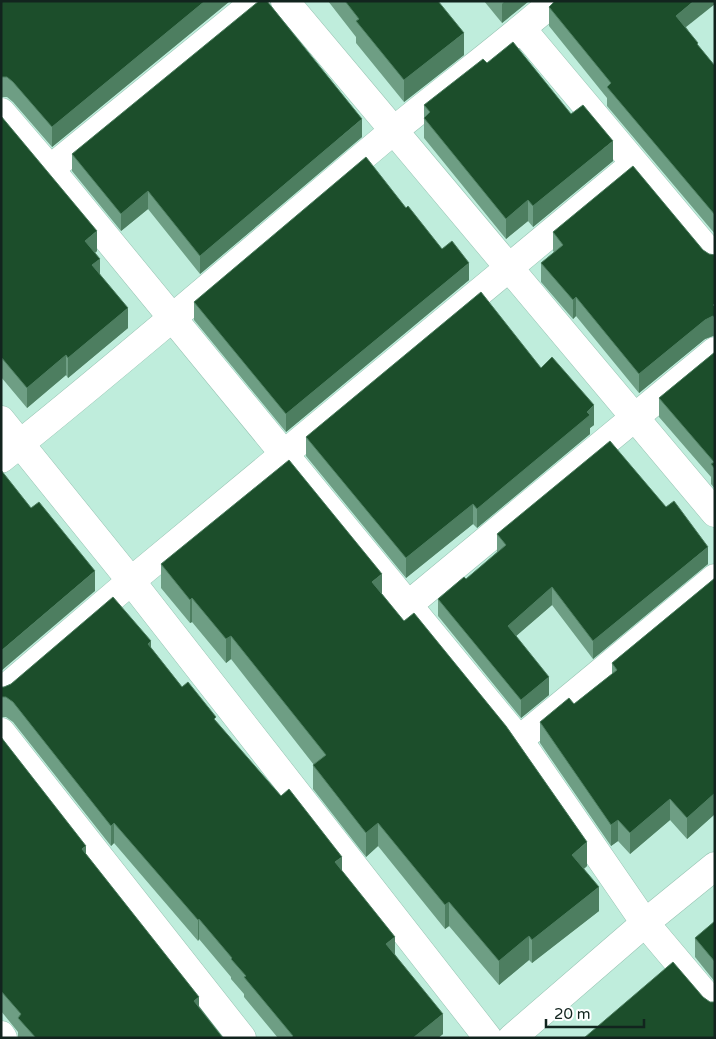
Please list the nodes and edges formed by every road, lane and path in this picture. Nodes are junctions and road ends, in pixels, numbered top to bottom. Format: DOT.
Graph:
graph roads {
  1 [pos="256,1"];
  2 [pos="285,1"];
  3 [pos="554,1"];
  4 [pos="522,29"];
  5 [pos="1,112"];
  6 [pos="393,132"];
  7 [pos="634,164"];
  8 [pos="50,169"];
  9 [pos="715,259"];
  10 [pos="508,268"];
  11 [pos="173,318"];
  12 [pos="715,351"];
  13 [pos="634,418"];
  14 [pos="1,420"];
  15 [pos="11,452"];
  16 [pos="284,454"];
  17 [pos="715,513"];
  18 [pos="715,578"];
  19 [pos="131,581"];
  20 [pos="408,605"];
  21 [pos="1,692"];
  22 [pos="1,732"];
  23 [pos="519,740"];
  24 [pos="715,866"];
  25 [pos="645,923"];
  26 [pos="715,1006"];
  27 [pos="242,1038"];
  28 [pos="488,1038"];
  29 [pos="512,1038"];
  1 -- 8 [label="street"];
  2 -- 6 [label="street"];
  3 -- 4 [label="street"];
  4 -- 6 [label="street"];
  4 -- 7 [label="street"];
  5 -- 8 [label="street"];
  6 -- 10 [label="street"];
  6 -- 11 [label="street"];
  7 -- 9 [label="street"];
  7 -- 10 [label="street"];
  8 -- 11 [label="street"];
  10 -- 13 [label="street"];
  10 -- 16 [label="street"];
  11 -- 15 [label="street"];
  11 -- 16 [label="street"];
  12 -- 13 [label="street"];
  13 -- 17 [label="street"];
  13 -- 20 [label="street"];
  14 -- 15 [label="street"];
  15 -- 19 [label="street"];
  16 -- 19 [label="street"];
  16 -- 20 [label="street"];
  18 -- 23 [label="street"];
  19 -- 21 [label="street"];
  19 -- 28 [label="street"];
  20 -- 23 [label="street"];
  22 -- 27 [label="street"];
  23 -- 25 [label="street"];
  24 -- 25 [label="street"];
  25 -- 26 [label="street"];
  25 -- 29 [label="street"];
}
